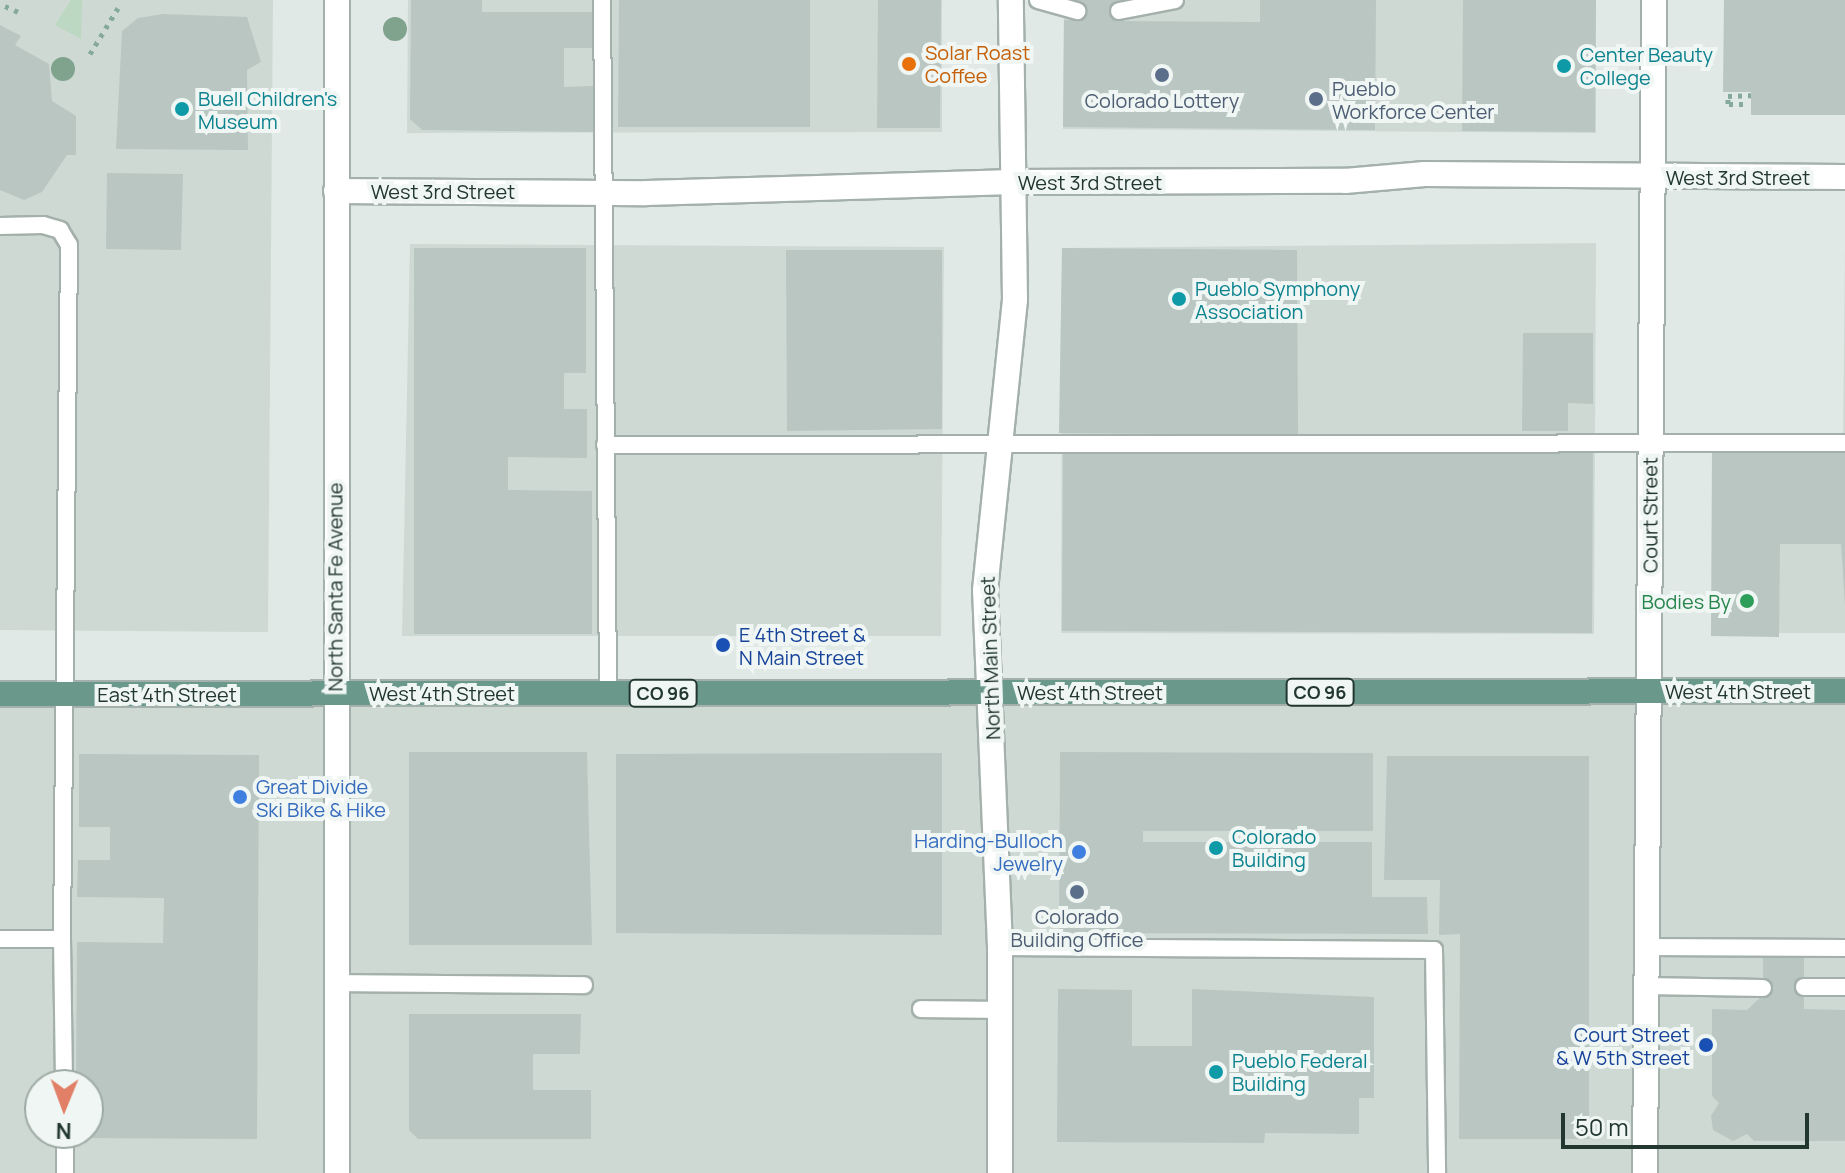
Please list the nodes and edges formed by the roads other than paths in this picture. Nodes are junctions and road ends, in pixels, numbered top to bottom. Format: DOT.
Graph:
graph roads {
  1 [pos="337,0"];
  2 [pos="602,0"];
  3 [pos="1011,0"];
  4 [pos="1038,0"];
  5 [pos="1175,0"];
  6 [pos="1654,0"];
  7 [pos="1077,11"];
  8 [pos="1119,11"];
  9 [pos="1652,177"];
  10 [pos="1845,177"];
  11 [pos="1013,182"];
  12 [pos="336,191"];
  13 [pos="603,192"];
  14 [pos="0,226"];
  15 [pos="1650,443"];
  16 [pos="1845,443"];
  17 [pos="999,444"];
  18 [pos="605,445"];
  19 [pos="1648,690"];
  20 [pos="1845,691"];
  21 [pos="334,693"];
  22 [pos="608,693"];
  23 [pos="991,693"];
  24 [pos="0,694"];
  25 [pos="68,694"];
  26 [pos="0,939"];
  27 [pos="62,939"];
  28 [pos="1000,947"];
  29 [pos="1647,947"];
  30 [pos="1845,948"];
  31 [pos="336,983"];
  32 [pos="584,985"];
  33 [pos="1645,986"];
  34 [pos="1804,987"];
  35 [pos="1845,987"];
  36 [pos="1763,988"];
  37 [pos="921,1009"];
  38 [pos="1000,1010"];
  39 [pos="64,1069"];
  40 [pos="65,1149"];
  41 [pos="65,1173"];
  42 [pos="337,1173"];
  43 [pos="1000,1173"];
  44 [pos="1437,1173"];
  45 [pos="1645,1173"];
  1 -- 12 [label="street, North Santa Fe Avenue"];
  2 -- 13 [label="lane"];
  3 -- 11 [label="street, North Main Street"];
  4 -- 7 [label="lane"];
  5 -- 8 [label="lane"];
  6 -- 9 [label="street, Court Street"];
  9 -- 10 [label="street, West 3rd Street"];
  9 -- 11 [label="street, West 3rd Street"];
  9 -- 15 [label="street, Court Street"];
  11 -- 13 [label="street, West 3rd Street"];
  11 -- 17 [label="street, North Main Street"];
  12 -- 13 [label="street, West 3rd Street"];
  12 -- 21 [label="street, North Santa Fe Avenue"];
  13 -- 18 [label="lane"];
  14 -- 25 [label="lane"];
  15 -- 16 [label="lane"];
  15 -- 17 [label="lane"];
  15 -- 19 [label="street, Court Street"];
  17 -- 18 [label="lane"];
  17 -- 23 [label="street, North Main Street"];
  18 -- 22 [label="lane"];
  19 -- 20 [label="main road, West 4th Street / CO 96"];
  19 -- 23 [label="main road, West 4th Street / CO 96"];
  19 -- 29 [label="street, Court Street"];
  21 -- 22 [label="main road, West 4th Street / CO 96"];
  21 -- 25 [label="main road, East 4th Street / CO 96"];
  21 -- 31 [label="street, North Santa Fe Avenue"];
  22 -- 23 [label="main road, West 4th Street / CO 96"];
  23 -- 28 [label="street, North Main Street"];
  24 -- 25 [label="main road, East 4th Street / CO 96"];
  25 -- 27 [label="lane"];
  26 -- 27 [label="lane"];
  27 -- 39 [label="lane"];
  28 -- 38 [label="street, North Main Street"];
  28 -- 44 [label="lane"];
  29 -- 30 [label="lane"];
  29 -- 33 [label="street, Court Street"];
  31 -- 32 [label="lane"];
  31 -- 42 [label="street, North Santa Fe Avenue"];
  33 -- 36 [label="lane"];
  33 -- 45 [label="street, Court Street"];
  34 -- 35 [label="lane"];
  37 -- 38 [label="lane"];
  38 -- 43 [label="street, North Main Street"];
  40 -- 41 [label="lane"];
}
